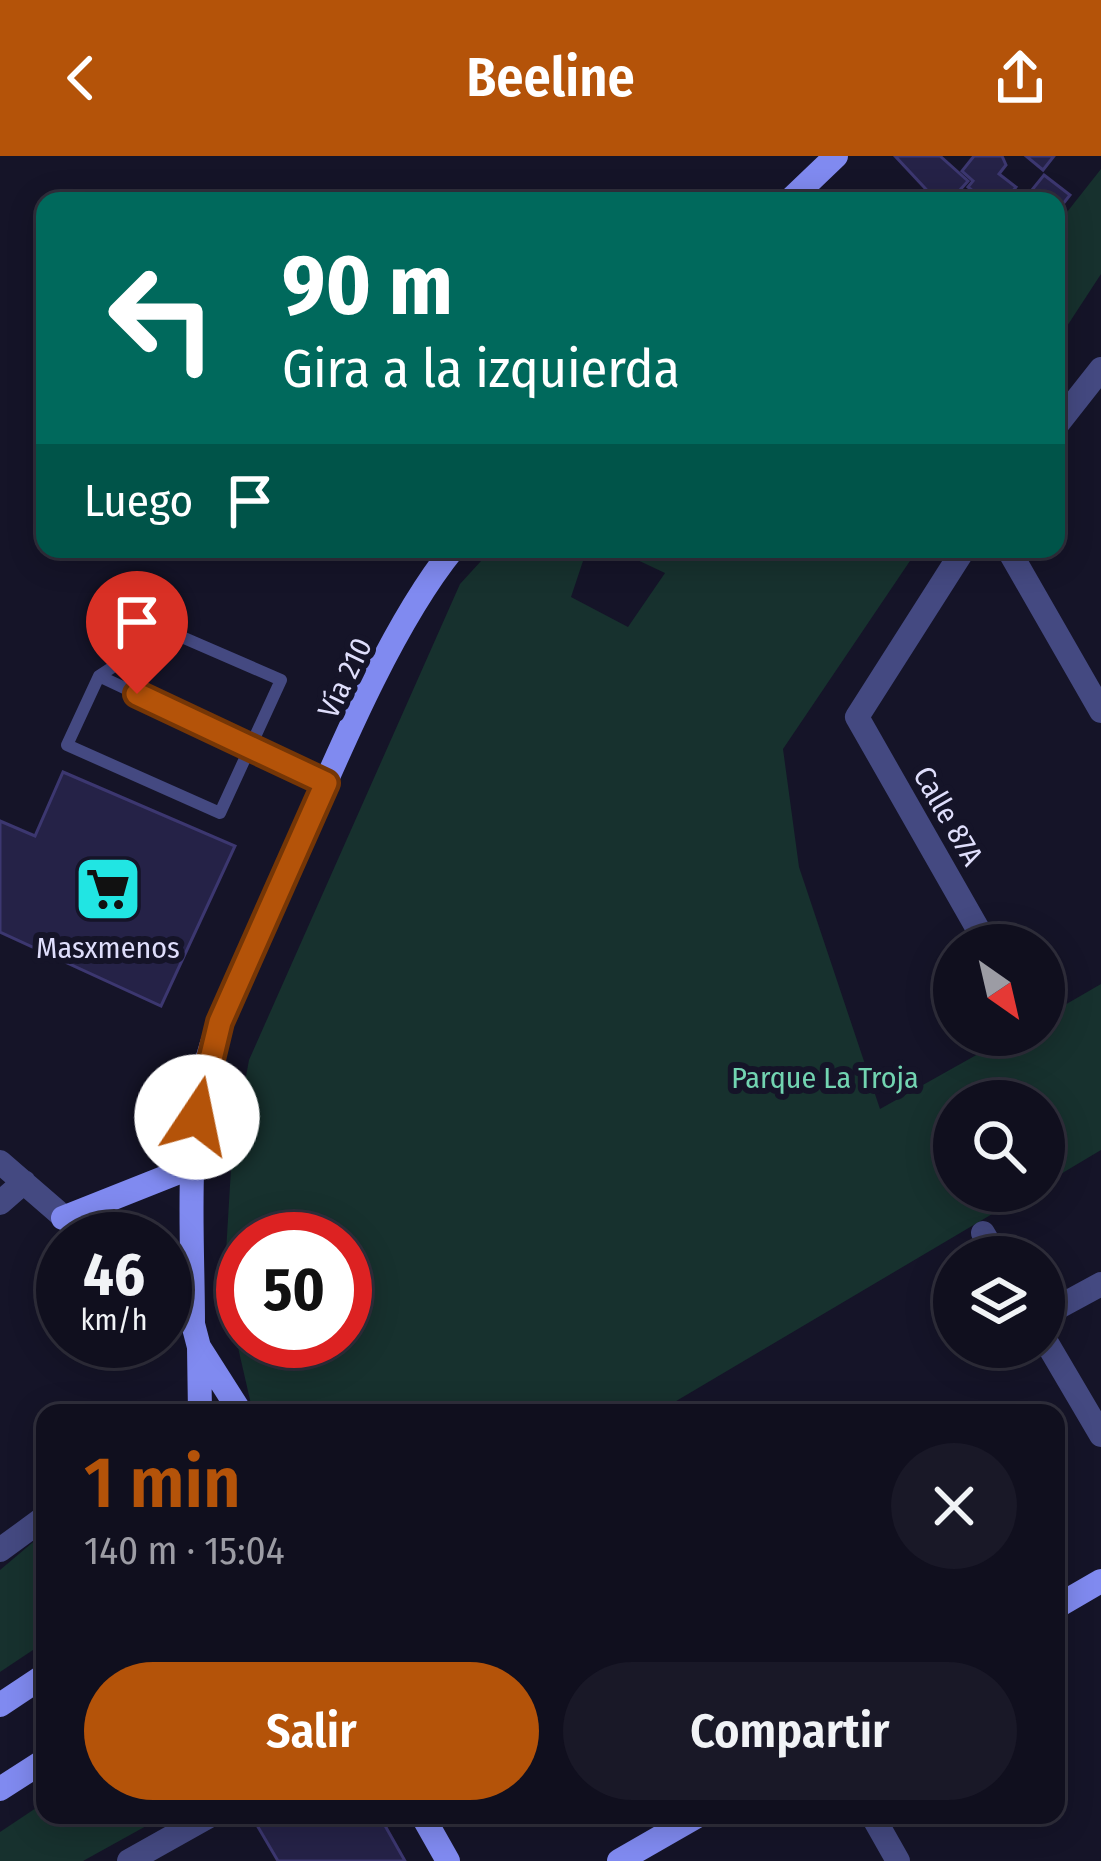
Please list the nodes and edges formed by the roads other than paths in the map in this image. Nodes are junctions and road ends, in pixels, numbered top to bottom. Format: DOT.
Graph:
graph roads {
  1 [pos="836,156"];
  2 [pos="798,192"];
  3 [pos="1101,369"];
  4 [pos="1065,415"];
  5 [pos="446,558"];
  6 [pos="958,558"];
  7 [pos="1013,558"];
  8 [pos="99,676"];
  9 [pos="1101,711"];
  10 [pos="249,750"];
  11 [pos="326,783"];
  12 [pos="975,924"];
  13 [pos="0,1162"];
  14 [pos="194,1166"];
  15 [pos="24,1182"];
  16 [pos="0,1203"];
  17 [pos="56,1212"];
  18 [pos="78,1212"];
  19 [pos="983,1233"];
  20 [pos="985,1236"];
  21 [pos="1101,1283"];
  22 [pos="1065,1303"];
  23 [pos="192,1331"];
  24 [pos="196,1336"];
  25 [pos="1061,1368"];
  26 [pos="196,1378"];
  27 [pos="186,1404"];
  28 [pos="199,1404"];
  29 [pos="237,1404"];
  30 [pos="1101,1436"];
  31 [pos="36,1524"];
  32 [pos="0,1550"];
  33 [pos="1101,1581"];
  34 [pos="1065,1602"];
  35 [pos="36,1681"];
  36 [pos="0,1705"];
  37 [pos="36,1766"];
  38 [pos="0,1789"];
  39 [pos="195,1824"];
  40 [pos="427,1824"];
  41 [pos="683,1824"];
  42 [pos="877,1824"];
  43 [pos="129,1861"];
  44 [pos="448,1861"];
  45 [pos="619,1861"];
  46 [pos="898,1861"];
  1 -- 2 [label="main road"];
  3 -- 4 [label="street"];
  5 -- 11 [label="main road, Vía 210"];
  6 -- 12 [label="street, Calle 87A"];
  7 -- 9 [label="street"];
  8 -- 10 [label="lane"];
  8 -- 10 [label="lane"];
  8 -- 10 [label="lane"];
  10 -- 11 [label="lane"];
  11 -- 14 [label="main road, Vía 210"];
  13 -- 15 [label="street"];
  14 -- 18 [label="main road"];
  14 -- 24 [label="main road, Vía 210"];
  15 -- 16 [label="street"];
  15 -- 17 [label="street"];
  19 -- 20 [label="street"];
  21 -- 22 [label="street"];
  23 -- 24 [label="street"];
  24 -- 26 [label="main road, Vía 210"];
  24 -- 29 [label="main road"];
  25 -- 30 [label="street"];
  26 -- 27 [label="main road"];
  26 -- 28 [label="main road"];
  31 -- 32 [label="street"];
  33 -- 34 [label="main road"];
  35 -- 36 [label="main road"];
  37 -- 38 [label="main road"];
  39 -- 43 [label="street"];
  40 -- 44 [label="main road"];
  41 -- 45 [label="main road"];
  42 -- 46 [label="street"];
}
